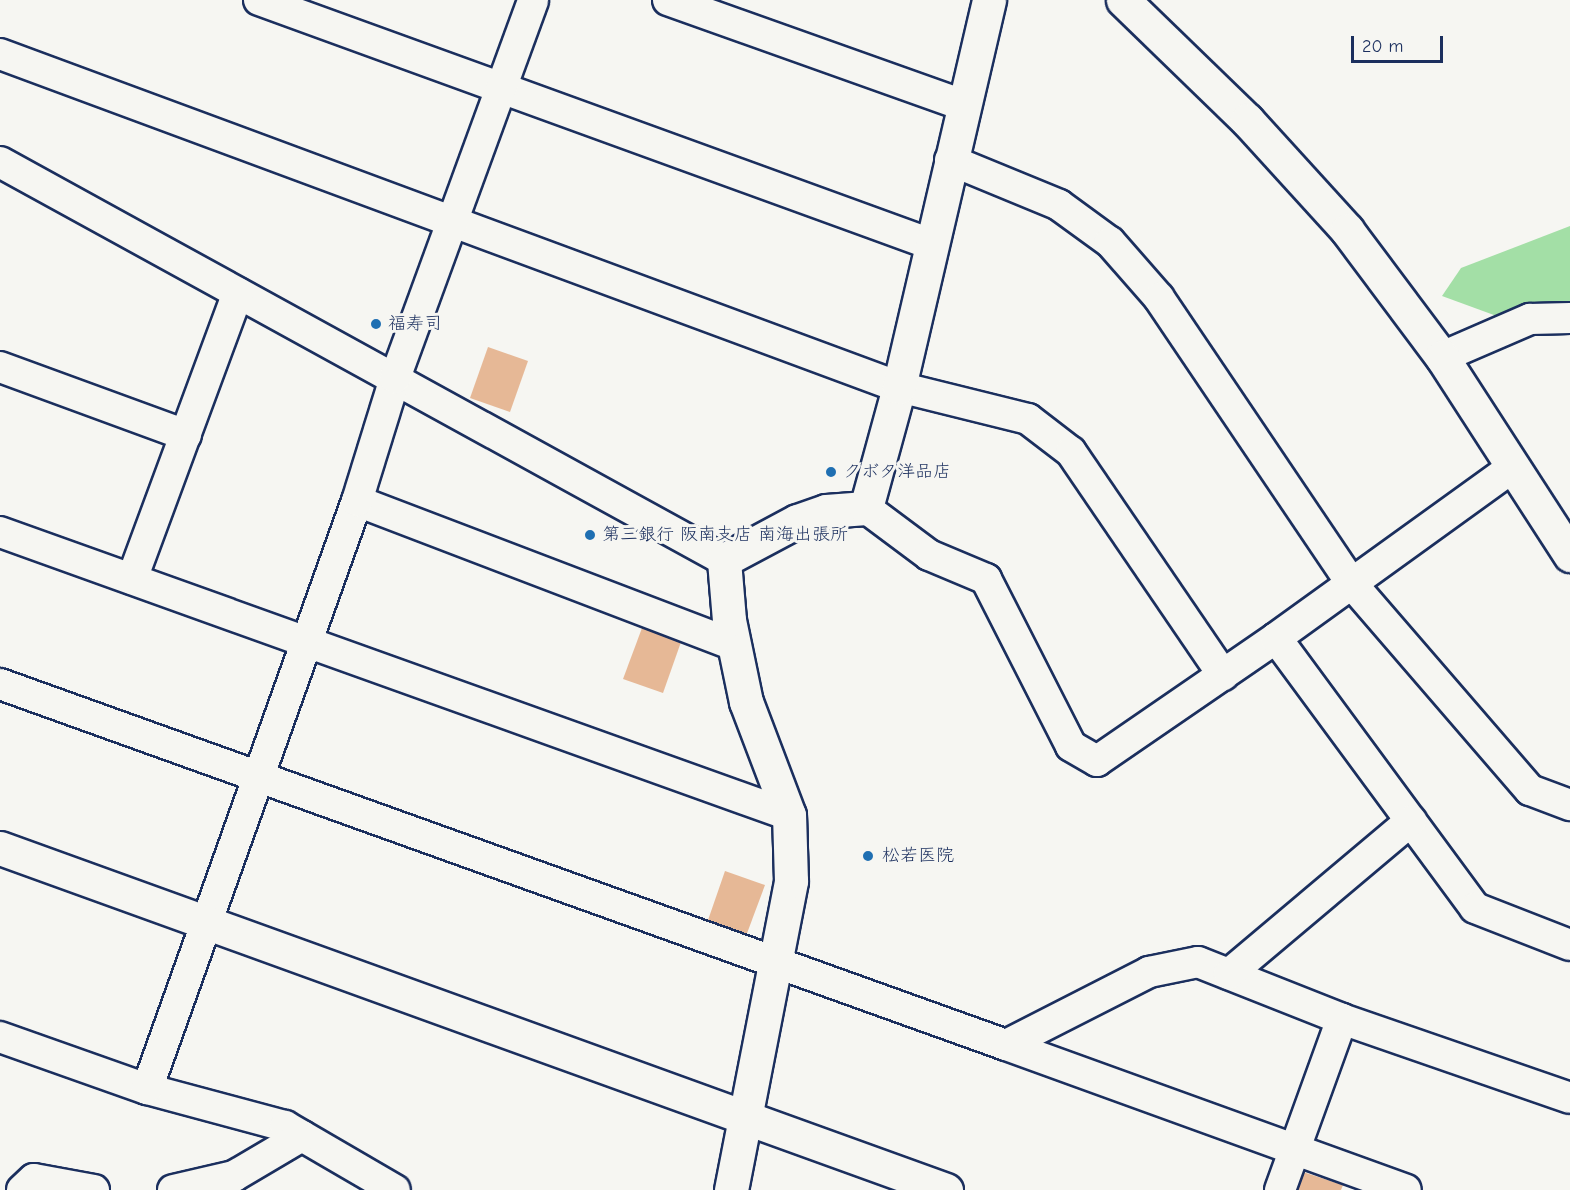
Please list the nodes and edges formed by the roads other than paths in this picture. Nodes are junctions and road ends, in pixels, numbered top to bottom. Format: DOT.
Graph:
graph roads {
  1 [pos="258,0"];
  2 [pos="533,0"];
  3 [pos="668,0"];
  4 [pos="989,0"];
  5 [pos="1123,0"];
  6 [pos="0,54"];
  7 [pos="502,89"];
  8 [pos="963,105"];
  9 [pos="950,160"];
  10 [pos="0,162"];
  11 [pos="455,221"];
  12 [pos="931,244"];
  13 [pos="238,293"];
  14 [pos="1570,318"];
  15 [pos="1442,357"];
  16 [pos="0,368"];
  17 [pos="394,378"];
  18 [pos="899,387"];
  19 [pos="186,435"];
  20 [pos="1513,467"];
  21 [pos="357,501"];
  22 [pos="866,508"];
  23 [pos="0,532"];
  24 [pos="1570,555"];
  25 [pos="724,560"];
  26 [pos="132,579"];
  27 [pos="1353,584"];
  28 [pos="1276,638"];
  29 [pos="305,640"];
  30 [pos="734,645"];
  31 [pos="1223,675"];
  32 [pos="0,684"];
  33 [pos="257,779"];
  34 [pos="1570,804"];
  35 [pos="789,815"];
  36 [pos="1411,821"];
  37 [pos="0,848"];
  38 [pos="207,922"];
  39 [pos="1570,945"];
  40 [pos="777,961"];
  41 [pos="1229,974"];
  42 [pos="1342,1019"];
  43 [pos="0,1037"];
  44 [pos="1006,1045"];
  45 [pos="147,1089"];
  46 [pos="1570,1098"];
  47 [pos="743,1115"];
  48 [pos="303,1136"];
  49 [pos="1294,1150"];
  50 [pos="22,1190"];
  51 [pos="94,1190"];
  52 [pos="173,1190"];
  53 [pos="393,1190"];
  54 [pos="731,1190"];
  55 [pos="946,1190"];
  56 [pos="1280,1190"];
  57 [pos="1406,1190"];
  1 -- 7 [label="street"];
  2 -- 7 [label="street"];
  3 -- 8 [label="street"];
  4 -- 8 [label="street"];
  5 -- 15 [label="street"];
  6 -- 11 [label="street"];
  7 -- 11 [label="street"];
  7 -- 12 [label="street"];
  8 -- 9 [label="street"];
  9 -- 12 [label="street"];
  9 -- 27 [label="street"];
  10 -- 13 [label="street"];
  11 -- 17 [label="street"];
  11 -- 18 [label="street"];
  12 -- 18 [label="street"];
  13 -- 17 [label="street"];
  13 -- 19 [label="street"];
  14 -- 15 [label="street"];
  15 -- 20 [label="street"];
  16 -- 19 [label="street"];
  17 -- 21 [label="street"];
  17 -- 25 [label="street"];
  18 -- 22 [label="street"];
  18 -- 31 [label="street"];
  19 -- 26 [label="street"];
  20 -- 24 [label="street"];
  20 -- 27 [label="street"];
  21 -- 29 [label="street"];
  21 -- 30 [label="street"];
  22 -- 25 [label="street"];
  22 -- 31 [label="street"];
  23 -- 26 [label="street"];
  25 -- 30 [label="street"];
  26 -- 29 [label="street"];
  27 -- 28 [label="street"];
  27 -- 34 [label="street"];
  28 -- 31 [label="street"];
  28 -- 36 [label="street"];
  29 -- 33 [label="street"];
  29 -- 35 [label="street"];
  30 -- 35 [label="street"];
  32 -- 33 [label="street"];
  33 -- 38 [label="street"];
  33 -- 40 [label="street"];
  35 -- 40 [label="street"];
  36 -- 39 [label="street"];
  36 -- 41 [label="street"];
  37 -- 38 [label="street"];
  38 -- 45 [label="street"];
  38 -- 47 [label="street"];
  40 -- 44 [label="street"];
  40 -- 47 [label="street"];
  41 -- 42 [label="street"];
  41 -- 44 [label="street"];
  42 -- 46 [label="street"];
  42 -- 49 [label="street"];
  43 -- 45 [label="street"];
  44 -- 49 [label="street"];
  45 -- 48 [label="street"];
  47 -- 54 [label="street"];
  47 -- 55 [label="street"];
  48 -- 52 [label="street"];
  48 -- 53 [label="street"];
  49 -- 56 [label="street"];
  49 -- 57 [label="street"];
  50 -- 51 [label="street"];
}
